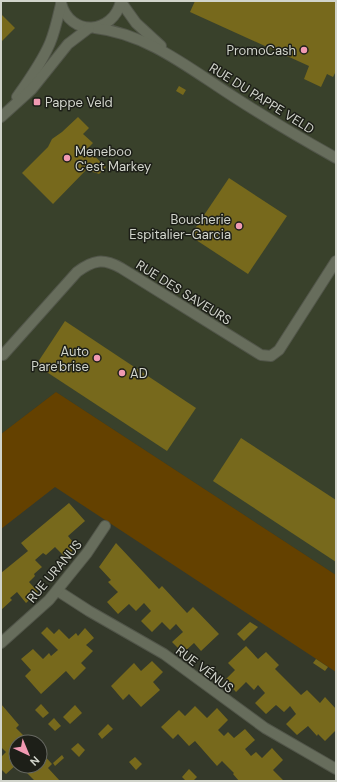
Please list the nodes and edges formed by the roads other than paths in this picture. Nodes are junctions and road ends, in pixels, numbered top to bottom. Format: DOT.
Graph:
graph roads {
  1 [pos="60,2"];
  2 [pos="121,2"];
  3 [pos="92,28"];
  4 [pos="176,59"];
  5 [pos="3,115"];
  6 [pos="336,158"];
  7 [pos="336,260"];
  8 [pos="3,354"];
  9 [pos="105,526"];
  10 [pos="58,591"];
  11 [pos="1,643"];
  12 [pos="336,769"];
  1 -- 3 [label="street, RUE DU PAPPE VELD"];
  1 -- 5 [label="street"];
  2 -- 3 [label="street"];
  2 -- 4 [label="street, RUE DU PAPPE VELD"];
  3 -- 4 [label="street, RUE DU PAPPE VELD"];
  3 -- 5 [label="street"];
  4 -- 6 [label="street, RUE DU PAPPE VELD"];
  7 -- 8 [label="street, RUE DES SAVEURS"];
  9 -- 10 [label="street, RUE URANUS"];
  10 -- 11 [label="street, RUE URANUS"];
  10 -- 12 [label="street, RUE VÉNUS"];
}
